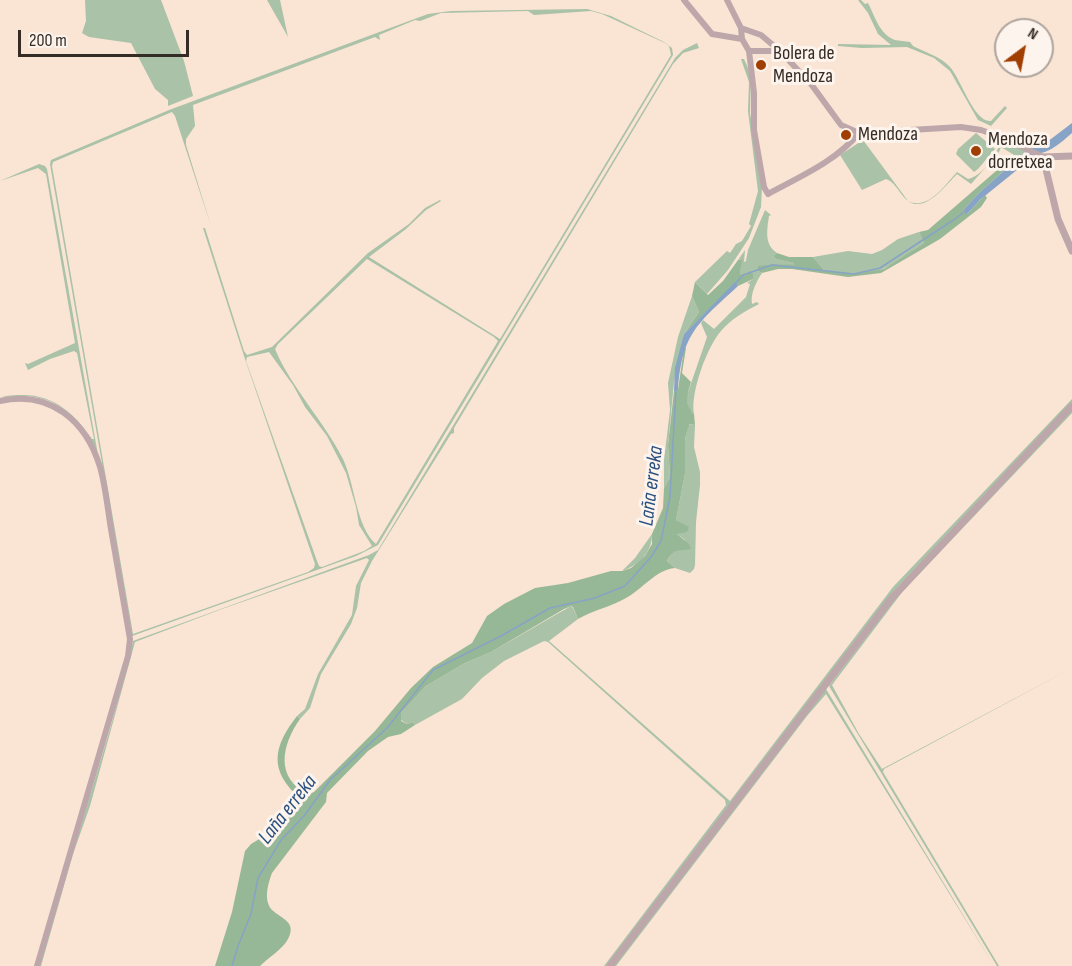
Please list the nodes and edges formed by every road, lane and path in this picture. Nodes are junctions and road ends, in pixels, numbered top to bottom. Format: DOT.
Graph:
graph roads {
  1 [pos="684,0"];
  2 [pos="727,0"];
  3 [pos="741,28"];
  4 [pos="742,39"];
  5 [pos="749,51"];
  6 [pos="780,51"];
  7 [pos="859,133"];
  8 [pos="1040,156"];
  9 [pos="1072,156"];
  10 [pos="1072,251"];
  11 [pos="0,400"];
  12 [pos="1072,406"];
  13 [pos="37,966"];
  14 [pos="609,966"];
  1 -- 4 [label="street"];
  2 -- 3 [label="street"];
  3 -- 4 [label="street"];
  3 -- 6 [label="street"];
  4 -- 5 [label="street"];
  5 -- 6 [label="street"];
  5 -- 7 [label="street"];
  6 -- 7 [label="street"];
  7 -- 8 [label="street"];
  8 -- 9 [label="street"];
  8 -- 10 [label="street"];
  11 -- 13 [label="street"];
  12 -- 14 [label="street"];
}
